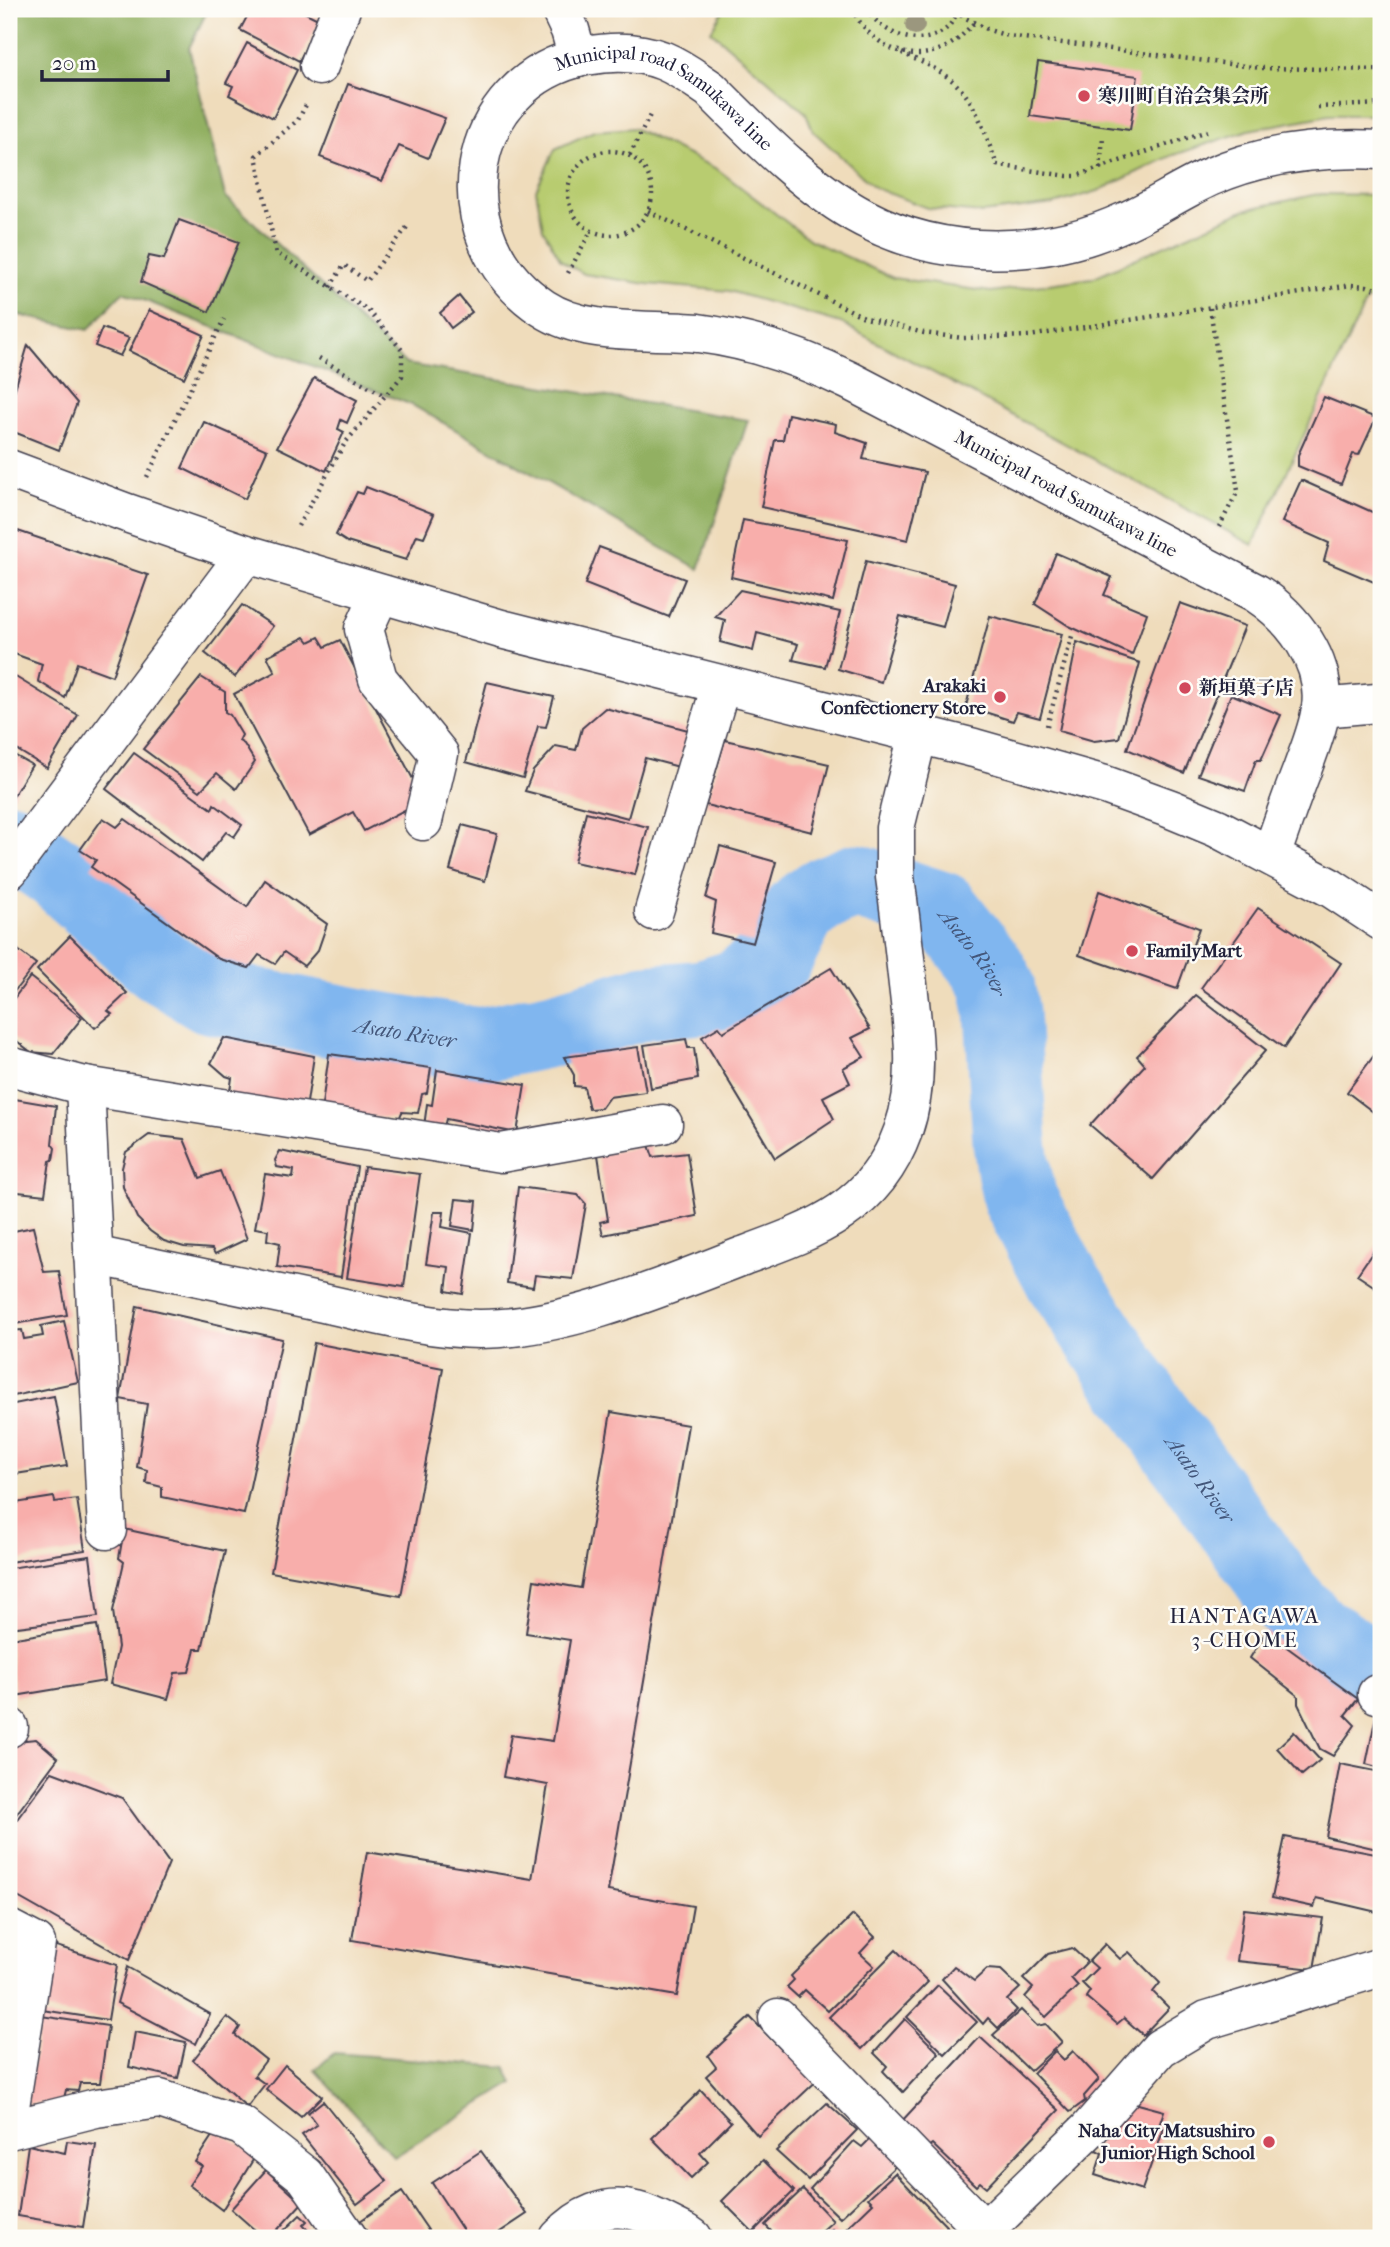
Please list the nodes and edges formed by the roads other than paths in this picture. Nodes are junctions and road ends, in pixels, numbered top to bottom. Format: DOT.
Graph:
graph roads {
  1 [pos="341,9"];
  2 [pos="560,9"];
  3 [pos="578,58"];
  4 [pos="319,66"];
  5 [pos="1381,150"];
  6 [pos="9,469"];
  7 [pos="246,554"];
  8 [pos="380,594"];
  9 [pos="721,685"];
  10 [pos="1380,700"];
  11 [pos="1321,708"];
  12 [pos="918,734"];
  13 [pos="423,821"];
  14 [pos="1271,856"];
  15 [pos="9,870"];
  16 [pos="654,911"];
  17 [pos="1381,921"];
  18 [pos="9,1066"];
  19 [pos="85,1086"];
  20 [pos="663,1124"];
  21 [pos="93,1255"];
  22 [pos="107,1530"];
  23 [pos="9,1929"];
  24 [pos="1381,1967"];
  25 [pos="778,2018"];
  26 [pos="9,2113"];
  27 [pos="9,2130"];
  28 [pos="981,2234"];
  29 [pos="348,2238"];
  30 [pos="559,2238"];
  31 [pos="694,2238"];
  1 -- 4 [label="street"];
  2 -- 3 [label="street"];
  3 -- 5 [label="street, Municipal road Samukawa line"];
  3 -- 11 [label="street, Municipal road Samukawa line"];
  6 -- 7 [label="street"];
  7 -- 8 [label="street"];
  7 -- 15 [label="street"];
  8 -- 9 [label="street"];
  8 -- 13 [label="street"];
  9 -- 12 [label="street"];
  9 -- 16 [label="street"];
  10 -- 11 [label="street"];
  11 -- 14 [label="street, Municipal road Samukawa line"];
  12 -- 14 [label="street"];
  12 -- 21 [label="street"];
  14 -- 17 [label="street"];
  18 -- 19 [label="street"];
  19 -- 20 [label="street"];
  19 -- 21 [label="street"];
  21 -- 22 [label="street"];
  23 -- 26 [label="street"];
  24 -- 28 [label="street"];
  25 -- 28 [label="street"];
  27 -- 29 [label="street"];
  30 -- 31 [label="street"];
}
